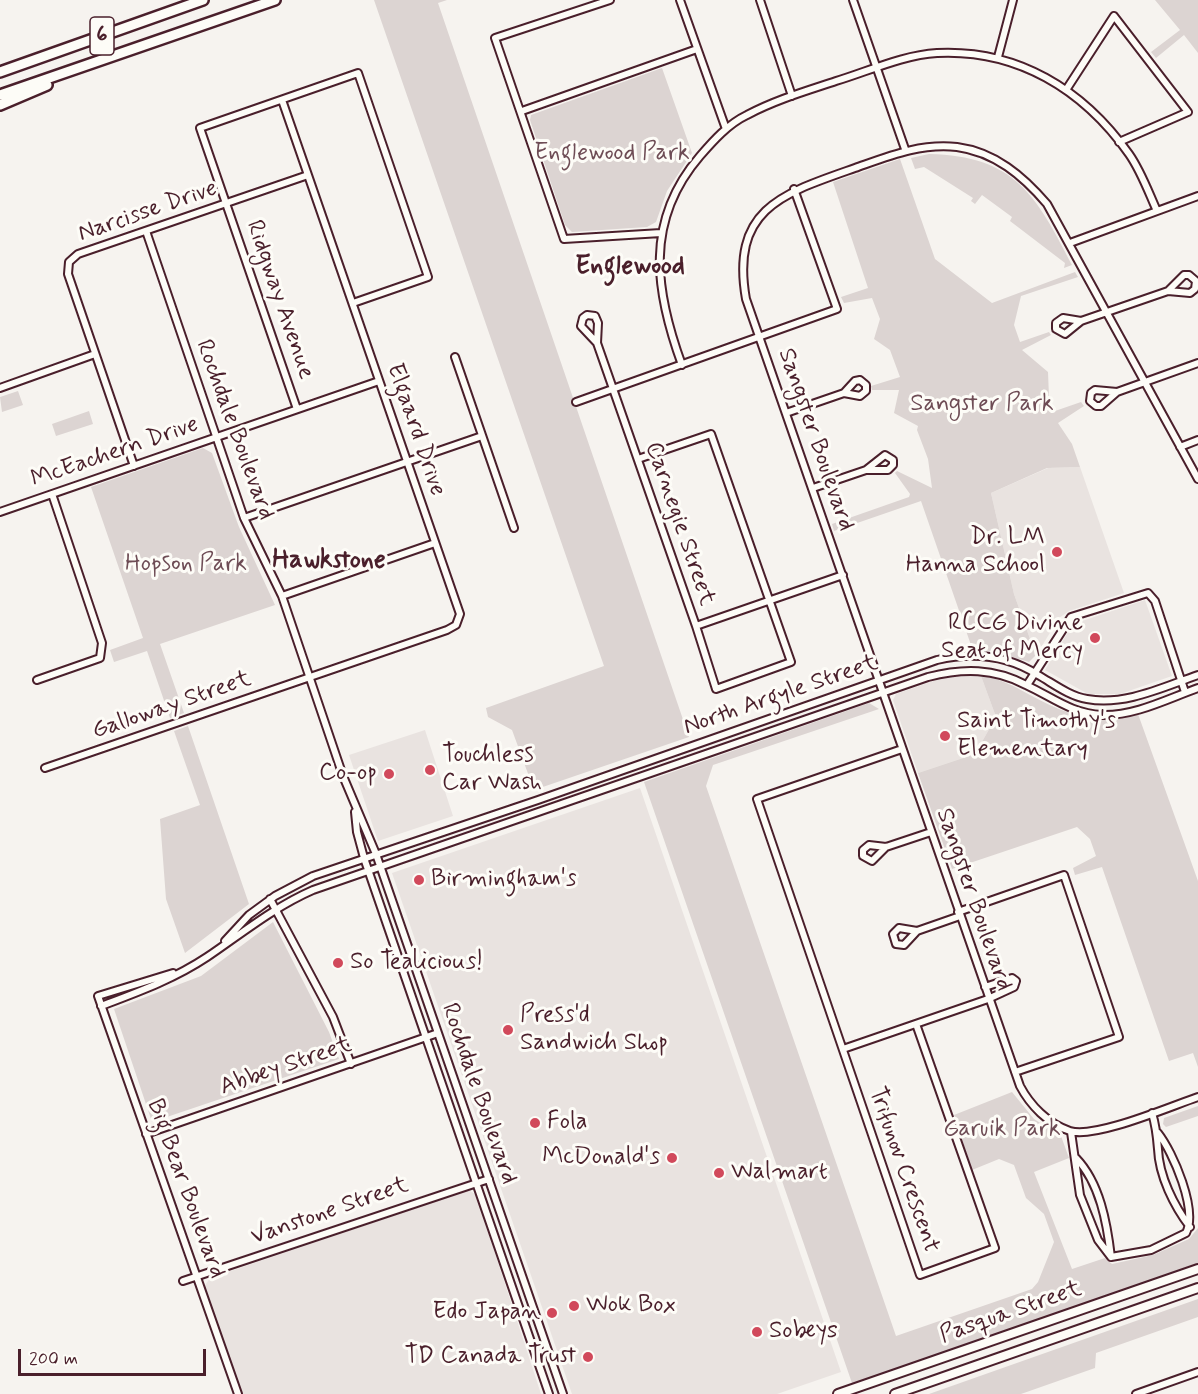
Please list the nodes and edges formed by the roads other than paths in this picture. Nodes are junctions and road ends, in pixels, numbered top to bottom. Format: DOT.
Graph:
graph roads {
  1 [pos="203,0"];
  2 [pos="275,0"];
  3 [pos="610,0"];
  4 [pos="680,0"];
  5 [pos="760,0"];
  6 [pos="853,0"];
  7 [pos="1013,0"];
  8 [pos="697,50"];
  9 [pos="998,57"];
  10 [pos="877,68"];
  11 [pos="76,70"];
  12 [pos="0,72"];
  13 [pos="1066,90"];
  14 [pos="0,95"];
  15 [pos="792,96"];
  16 [pos="282,100"];
  17 [pos="0,105"];
  18 [pos="522,111"];
  19 [pos="726,129"];
  20 [pos="1119,142"];
  21 [pos="905,149"];
  22 [pos="308,175"];
  23 [pos="794,189"];
  24 [pos="1198,196"];
  25 [pos="226,203"];
  26 [pos="1157,211"];
  27 [pos="146,231"];
  28 [pos="662,233"];
  29 [pos="1070,243"];
  30 [pos="1168,291"];
  31 [pos="353,303"];
  32 [pos="1107,312"];
  33 [pos="1081,321"];
  34 [pos="759,337"];
  35 [pos="597,343"];
  36 [pos="95,354"];
  37 [pos="455,357"];
  38 [pos="1198,363"];
  39 [pos="682,365"];
  40 [pos="379,381"];
  41 [pos="1144,381"];
  42 [pos="0,388"];
  43 [pos="613,388"];
  44 [pos="1117,392"];
  45 [pos="844,393"];
  46 [pos="576,402"];
  47 [pos="297,409"];
  48 [pos="786,413"];
  49 [pos="482,436"];
  50 [pos="216,438"];
  51 [pos="1198,441"];
  52 [pos="1180,447"];
  53 [pos="638,459"];
  54 [pos="407,462"];
  55 [pos="134,466"];
  56 [pos="866,470"];
  57 [pos="1198,479"];
  58 [pos="813,488"];
  59 [pos="52,494"];
  60 [pos="0,512"];
  61 [pos="244,518"];
  62 [pos="514,528"];
  63 [pos="435,543"];
  64 [pos="843,575"];
  65 [pos="282,596"];
  66 [pos="768,600"];
  67 [pos="696,626"];
  68 [pos="1035,672"];
  69 [pos="1198,675"];
  70 [pos="310,678"];
  71 [pos="37,680"];
  72 [pos="879,680"];
  73 [pos="1181,681"];
  74 [pos="1027,685"];
  75 [pos="1198,688"];
  76 [pos="1185,692"];
  77 [pos="884,694"];
  78 [pos="902,749"];
  79 [pos="45,768"];
  80 [pos="355,808"];
  81 [pos="931,832"];
  82 [pos="886,847"];
  83 [pos="376,854"];
  84 [pos="364,858"];
  85 [pos="380,867"];
  86 [pos="369,870"];
  87 [pos="270,899"];
  88 [pos="276,909"];
  89 [pos="959,914"];
  90 [pos="917,931"];
  91 [pos="221,946"];
  92 [pos="177,973"];
  93 [pos="985,987"];
  94 [pos="988,999"];
  95 [pos="101,1006"];
  96 [pos="916,1024"];
  97 [pos="438,1033"];
  98 [pos="426,1037"];
  99 [pos="843,1049"];
  100 [pos="351,1064"];
  101 [pos="1015,1072"];
  102 [pos="1198,1097"];
  103 [pos="1152,1113"];
  104 [pos="1071,1132"];
  105 [pos="1158,1133"];
  106 [pos="146,1134"];
  107 [pos="1076,1158"];
  108 [pos="489,1179"];
  109 [pos="476,1183"];
  110 [pos="1190,1227"];
  111 [pos="1111,1257"];
  112 [pos="1198,1269"];
  113 [pos="197,1276"];
  114 [pos="183,1281"];
  115 [pos="1198,1288"];
  116 [pos="1198,1372"];
  117 [pos="875,1381"];
  118 [pos="238,1394"];
  119 [pos="549,1394"];
  120 [pos="563,1394"];
  121 [pos="838,1394"];
  122 [pos="850,1394"];
  123 [pos="895,1394"];
  124 [pos="1136,1394"];
  1 -- 12 [label="highway, 6"];
  2 -- 11 [label="highway, 6"];
  3 -- 18 [label="street"];
  4 -- 8 [label="street"];
  5 -- 15 [label="street"];
  6 -- 10 [label="street"];
  7 -- 9 [label="street"];
  8 -- 18 [label="street"];
  8 -- 19 [label="street"];
  9 -- 10 [label="street"];
  9 -- 13 [label="street"];
  10 -- 15 [label="street"];
  10 -- 21 [label="street"];
  11 -- 14 [label="highway, 6"];
  11 -- 17 [label="highway"];
  13 -- 20 [label="street"];
  13 -- 20 [label="street"];
  15 -- 19 [label="street"];
  16 -- 22 [label="street, Elgaard Drive"];
  16 -- 25 [label="street, Ridgway Avenue"];
  16 -- 31 [label="street"];
  18 -- 28 [label="street"];
  19 -- 28 [label="street"];
  20 -- 26 [label="street"];
  21 -- 23 [label="street, Sangster Boulevard"];
  21 -- 29 [label="street, Sangster Boulevard"];
  22 -- 25 [label="street, Narcisse Drive"];
  22 -- 31 [label="street, Elgaard Drive"];
  23 -- 34 [label="street, Sangster Boulevard"];
  23 -- 34 [label="street"];
  24 -- 26 [label="street"];
  25 -- 27 [label="street, Narcisse Drive"];
  25 -- 47 [label="street, Ridgway Avenue"];
  26 -- 29 [label="street"];
  27 -- 36 [label="street, Narcisse Drive"];
  27 -- 50 [label="street, Rochdale Boulevard"];
  28 -- 39 [label="street"];
  29 -- 32 [label="street, Sangster Boulevard"];
  30 -- 32 [label="street"];
  31 -- 40 [label="street, Elgaard Drive"];
  32 -- 33 [label="street"];
  32 -- 41 [label="street, Sangster Boulevard"];
  34 -- 39 [label="street"];
  34 -- 48 [label="street, Sangster Boulevard"];
  35 -- 43 [label="street, Carnegie Street"];
  36 -- 42 [label="street"];
  36 -- 55 [label="street, Narcisse Drive"];
  37 -- 49 [label="street"];
  38 -- 41 [label="street"];
  39 -- 43 [label="street"];
  40 -- 47 [label="street, McEachern Drive"];
  40 -- 54 [label="street, Elgaard Drive"];
  41 -- 44 [label="street"];
  41 -- 52 [label="street, Sangster Boulevard"];
  43 -- 46 [label="street"];
  43 -- 53 [label="street, Carnegie Street"];
  45 -- 48 [label="street"];
  47 -- 50 [label="street, McEachern Drive"];
  48 -- 58 [label="street, Sangster Boulevard"];
  49 -- 54 [label="street"];
  49 -- 62 [label="street"];
  50 -- 55 [label="street, McEachern Drive"];
  50 -- 61 [label="street, Rochdale Boulevard"];
  51 -- 52 [label="street"];
  52 -- 57 [label="street, Sangster Boulevard"];
  53 -- 66 [label="street"];
  53 -- 67 [label="street, Carnegie Street"];
  54 -- 61 [label="street"];
  54 -- 63 [label="street, Elgaard Drive"];
  55 -- 59 [label="street, McEachern Drive"];
  56 -- 58 [label="street"];
  58 -- 64 [label="street, Sangster Boulevard"];
  59 -- 60 [label="street, McEachern Drive"];
  59 -- 71 [label="street"];
  61 -- 65 [label="street, Rochdale Boulevard"];
  63 -- 65 [label="street"];
  63 -- 70 [label="street, Elgaard Drive"];
  64 -- 66 [label="street, Carnegie Street"];
  64 -- 72 [label="street, Sangster Boulevard"];
  65 -- 70 [label="street, Rochdale Boulevard"];
  66 -- 67 [label="street, Carnegie Street"];
  66 -- 67 [label="street"];
  68 -- 72 [label="street, North Argyle Street"];
  68 -- 73 [label="street, North Argyle Street"];
  68 -- 73 [label="street"];
  68 -- 74 [label="street"];
  69 -- 73 [label="street, North Argyle Street"];
  70 -- 79 [label="street, Galloway Street"];
  70 -- 80 [label="street, Rochdale Boulevard"];
  72 -- 77 [label="street, Sangster Boulevard"];
  72 -- 83 [label="street, North Argyle Street"];
  73 -- 76 [label="street"];
  74 -- 76 [label="street, North Argyle Street"];
  74 -- 77 [label="street, North Argyle Street"];
  75 -- 76 [label="street, North Argyle Street"];
  77 -- 78 [label="street, Sangster Boulevard"];
  77 -- 85 [label="street, North Argyle Street"];
  78 -- 81 [label="street, Sangster Boulevard"];
  78 -- 99 [label="street, Trifunov Crescent"];
  80 -- 83 [label="street, Rochdale Boulevard"];
  80 -- 84 [label="street, Rochdale Boulevard"];
  81 -- 82 [label="street"];
  81 -- 89 [label="street, Sangster Boulevard"];
  83 -- 84 [label="street, North Argyle Street"];
  83 -- 85 [label="street, Rochdale Boulevard"];
  84 -- 86 [label="street, Rochdale Boulevard"];
  84 -- 87 [label="street, North Argyle Street"];
  85 -- 86 [label="street, North Argyle Street"];
  85 -- 97 [label="street, Rochdale Boulevard"];
  86 -- 88 [label="street, North Argyle Street"];
  86 -- 98 [label="street, Rochdale Boulevard"];
  87 -- 88 [label="street"];
  87 -- 91 [label="street, North Argyle Street"];
  88 -- 91 [label="street, North Argyle Street"];
  88 -- 100 [label="street"];
  89 -- 90 [label="street"];
  89 -- 93 [label="street, Sangster Boulevard"];
  89 -- 101 [label="street"];
  91 -- 92 [label="street"];
  92 -- 95 [label="street"];
  92 -- 95 [label="street, Big Bear Boulevard"];
  93 -- 94 [label="street, Sangster Boulevard"];
  93 -- 94 [label="street"];
  94 -- 96 [label="street"];
  94 -- 101 [label="street, Sangster Boulevard"];
  95 -- 106 [label="street, Big Bear Boulevard"];
  96 -- 99 [label="street"];
  96 -- 99 [label="street, Trifunov Crescent"];
  97 -- 98 [label="street, Abbey Street"];
  97 -- 108 [label="street, Rochdale Boulevard"];
  98 -- 100 [label="street, Abbey Street"];
  98 -- 109 [label="street, Rochdale Boulevard"];
  100 -- 106 [label="street, Abbey Street"];
  101 -- 104 [label="street, Sangster Boulevard"];
  102 -- 103 [label="street"];
  103 -- 104 [label="street"];
  103 -- 105 [label="street"];
  104 -- 107 [label="street"];
  105 -- 110 [label="street"];
  105 -- 110 [label="street"];
  106 -- 113 [label="street, Big Bear Boulevard"];
  107 -- 111 [label="street"];
  107 -- 111 [label="street"];
  108 -- 109 [label="street, Vanstone Street"];
  108 -- 120 [label="street, Rochdale Boulevard"];
  109 -- 113 [label="street, Vanstone Street"];
  109 -- 119 [label="street, Rochdale Boulevard"];
  110 -- 111 [label="street"];
  112 -- 117 [label="main road, Pasqua Street"];
  113 -- 114 [label="street, Vanstone Street"];
  113 -- 118 [label="street, Big Bear Boulevard"];
  115 -- 123 [label="main road, Pasqua Street"];
  116 -- 124 [label="street"];
  117 -- 121 [label="main road, Pasqua Street"];
  117 -- 122 [label="main road"];
}
